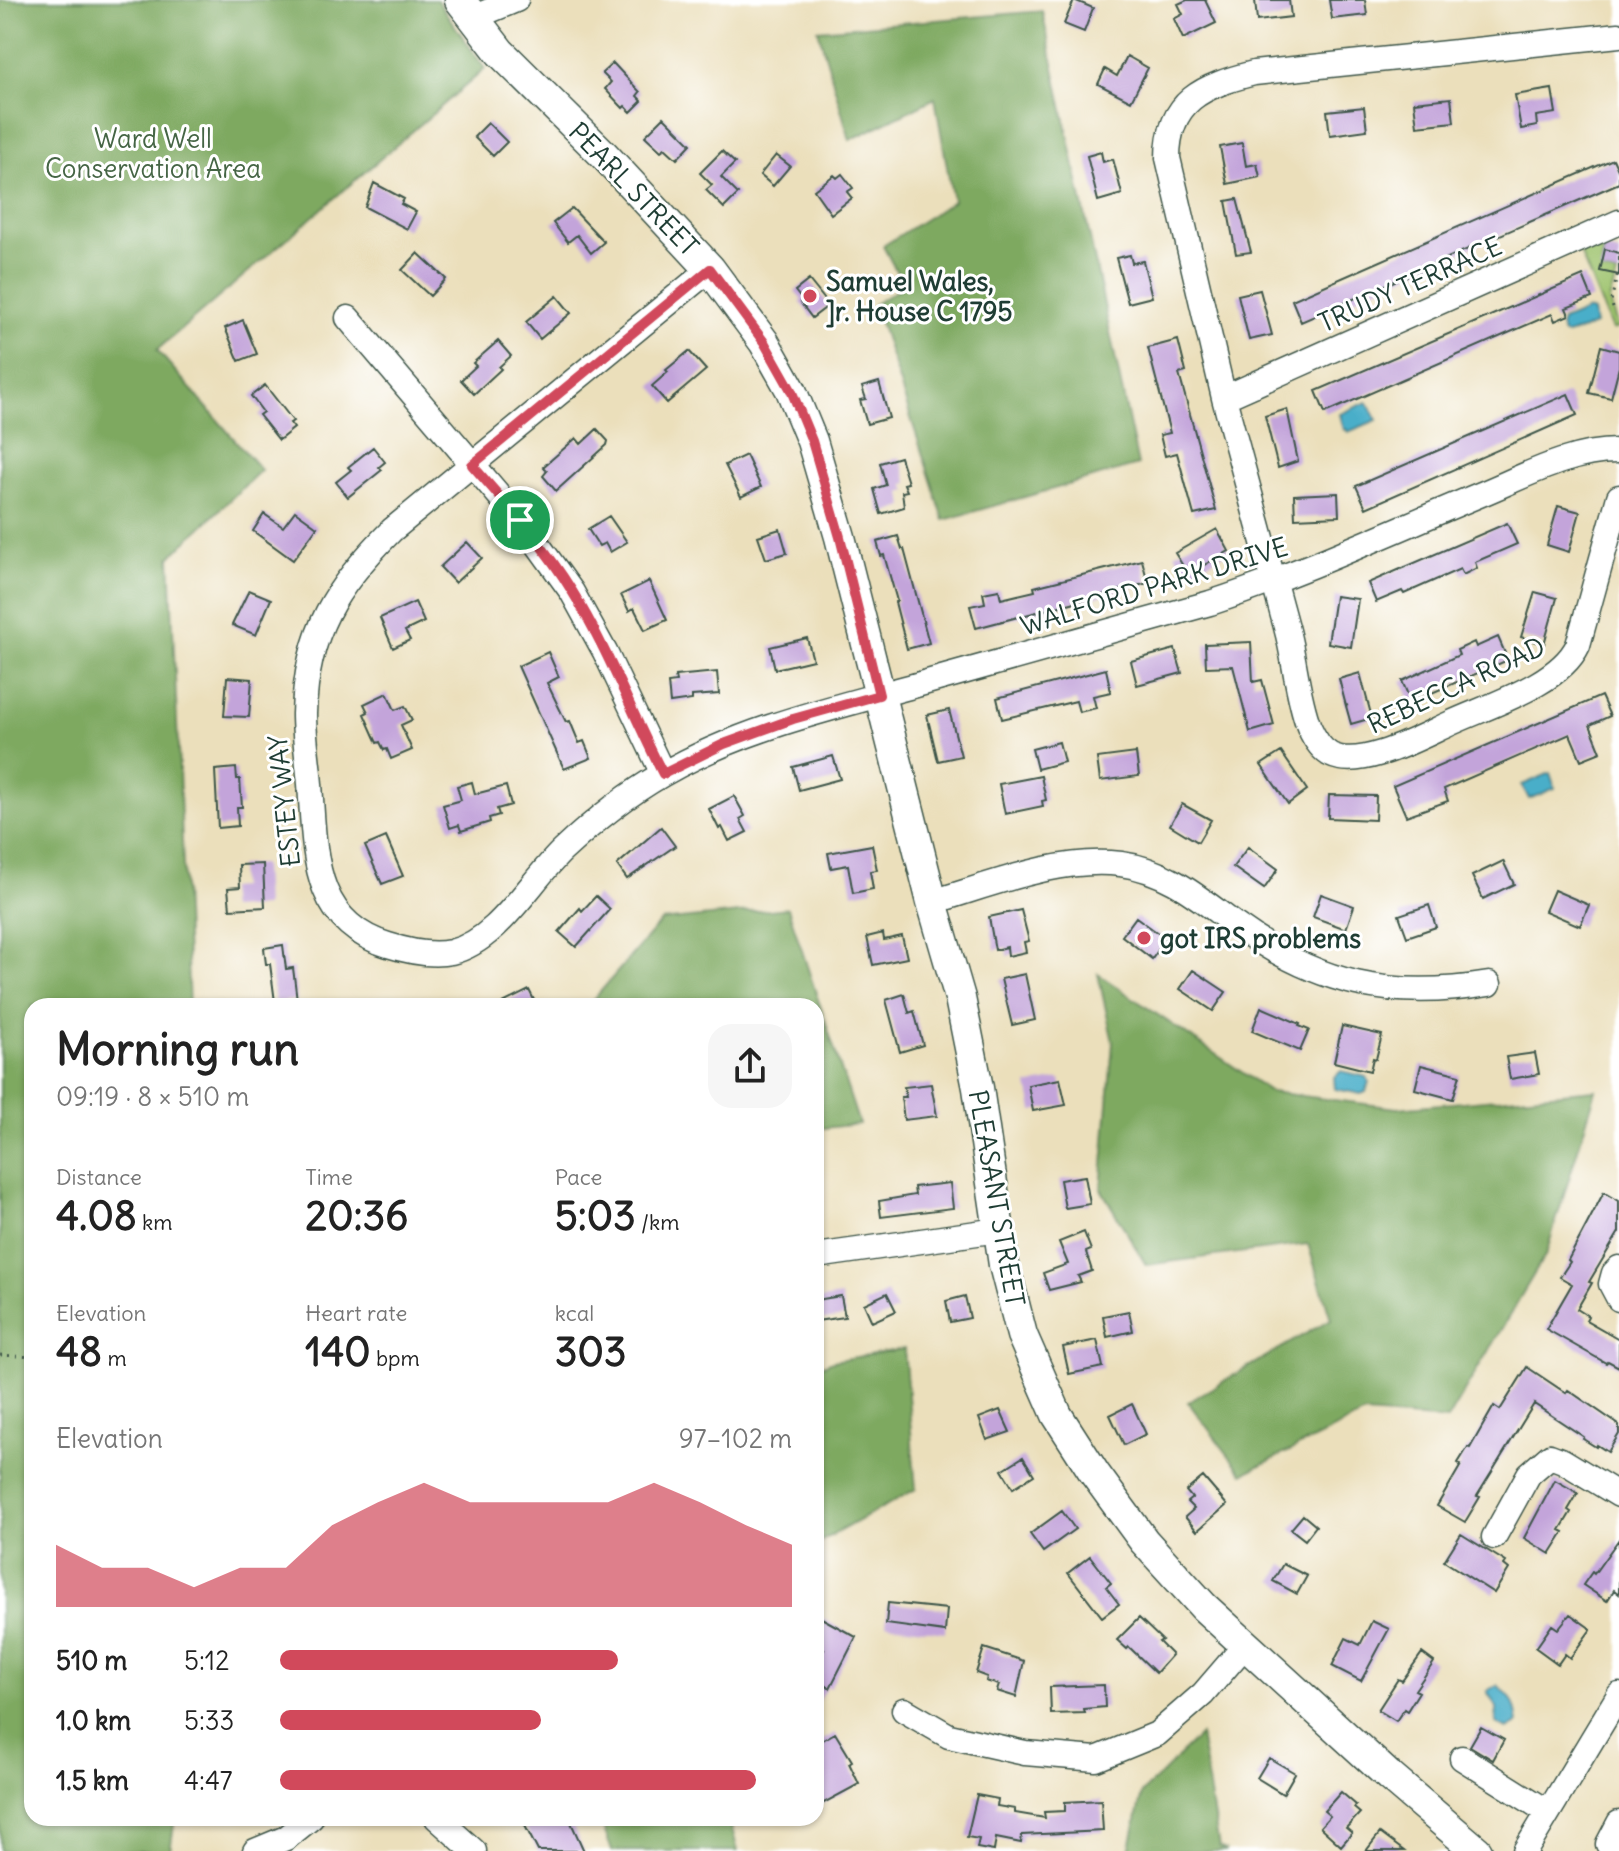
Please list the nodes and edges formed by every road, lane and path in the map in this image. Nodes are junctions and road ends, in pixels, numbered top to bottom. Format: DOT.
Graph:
graph roads {
  1 [pos="516,0"];
  2 [pos="466,9"];
  3 [pos="1619,35"];
  4 [pos="1619,222"];
  5 [pos="710,269"];
  6 [pos="1618,272"];
  7 [pos="1613,308"];
  8 [pos="348,318"];
  9 [pos="1224,398"];
  10 [pos="1619,451"];
  11 [pos="472,465"];
  12 [pos="824,481"];
  13 [pos="1619,497"];
  14 [pos="1272,583"];
  15 [pos="879,695"];
  16 [pos="663,774"];
  17 [pos="932,902"];
  18 [pos="1489,984"];
  19 [pos="998,1230"];
  20 [pos="824,1255"];
  21 [pos="1619,1268"];
  22 [pos="1619,1299"];
  23 [pos="0,1355"];
  24 [pos="24,1356"];
  25 [pos="1619,1495"];
  26 [pos="1494,1537"];
  27 [pos="1246,1644"];
  28 [pos="1619,1695"];
  29 [pos="904,1710"];
  30 [pos="1462,1758"];
  31 [pos="1548,1812"];
  32 [pos="301,1826"];
  33 [pos="446,1826"];
  34 [pos="255,1851"];
  35 [pos="474,1851"];
  36 [pos="1477,1851"];
  37 [pos="1525,1851"];
  1 -- 2 [label="street"];
  2 -- 5 [label="main road, PEARL STREET"];
  3 -- 9 [label="street"];
  4 -- 9 [label="street, TRUDY TERRACE"];
  5 -- 11 [label="street, ESTEY WAY"];
  5 -- 12 [label="main road, PEARL STREET"];
  6 -- 7 [label="path"];
  8 -- 11 [label="street"];
  9 -- 14 [label="street"];
  10 -- 14 [label="street, WALFORD PARK DRIVE"];
  11 -- 16 [label="street"];
  11 -- 16 [label="street, ESTEY WAY"];
  12 -- 15 [label="main road, PLEASANT STREET"];
  13 -- 14 [label="street, REBECCA ROAD"];
  14 -- 15 [label="street, WALFORD PARK DRIVE"];
  15 -- 16 [label="street, ESTEY WAY"];
  15 -- 17 [label="main road, PLEASANT STREET"];
  17 -- 18 [label="street"];
  17 -- 19 [label="main road, PLEASANT STREET"];
  19 -- 20 [label="street"];
  19 -- 27 [label="main road, PLEASANT STREET"];
  21 -- 22 [label="street"];
  23 -- 24 [label="path"];
  25 -- 26 [label="street"];
  27 -- 29 [label="street"];
  27 -- 36 [label="main road, PLEASANT STREET"];
  28 -- 31 [label="street"];
  30 -- 31 [label="street"];
  31 -- 37 [label="street"];
  32 -- 34 [label="street"];
  33 -- 35 [label="street"];
}
